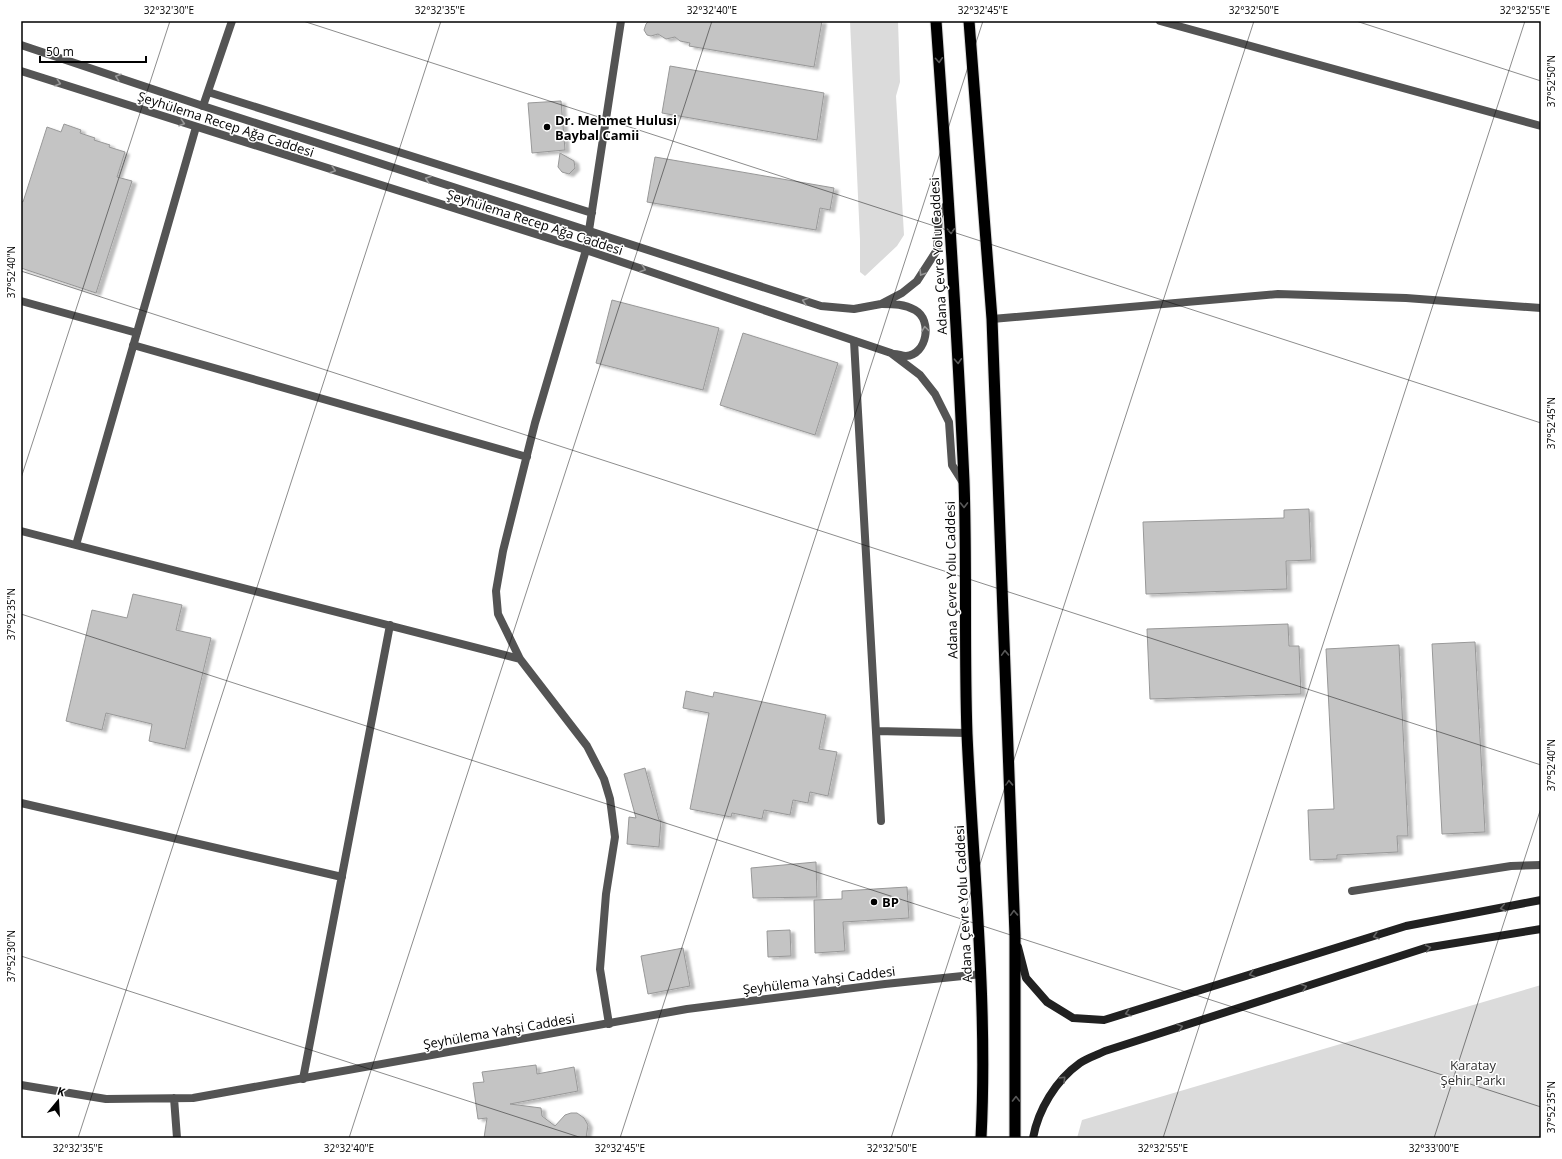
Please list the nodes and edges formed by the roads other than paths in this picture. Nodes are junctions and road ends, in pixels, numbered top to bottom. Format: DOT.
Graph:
graph roads {
  1 [pos="232,21"];
  2 [pos="621,21"];
  3 [pos="936,21"];
  4 [pos="969,21"];
  5 [pos="1160,21"];
  6 [pos="21,44"];
  7 [pos="21,71"];
  8 [pos="208,92"];
  9 [pos="203,106"];
  10 [pos="1541,126"];
  11 [pos="196,127"];
  12 [pos="949,200"];
  13 [pos="592,213"];
  14 [pos="590,232"];
  15 [pos="586,250"];
  16 [pos="21,301"];
  17 [pos="881,304"];
  18 [pos="1541,308"];
  19 [pos="992,319"];
  20 [pos="137,333"];
  21 [pos="854,341"];
  22 [pos="133,345"];
  23 [pos="891,353"];
  24 [pos="527,457"];
  25 [pos="964,484"];
  26 [pos="21,531"];
  27 [pos="76,545"];
  28 [pos="390,625"];
  29 [pos="520,659"];
  30 [pos="876,731"];
  31 [pos="967,733"];
  32 [pos="21,803"];
  33 [pos="881,821"];
  34 [pos="1541,865"];
  35 [pos="342,877"];
  36 [pos="1352,891"];
  37 [pos="1541,900"];
  38 [pos="1541,929"];
  39 [pos="1015,935"];
  40 [pos="982,974"];
  41 [pos="609,1024"];
  42 [pos="303,1079"];
  43 [pos="21,1085"];
  44 [pos="174,1098"];
  45 [pos="177,1138"];
  46 [pos="981,1138"];
  47 [pos="1015,1138"];
  48 [pos="1033,1138"];
  1 -- 8 [label="street"];
  2 -- 13 [label="street"];
  3 -- 12 [label="highway, Adana Çevre Yolu Caddesi, one-way"];
  4 -- 19 [label="highway"];
  5 -- 10 [label="street"];
  9 -- 6 [label="street, Şeyhülema Recep Ağa Caddesi, one-way"];
  7 -- 11 [label="street, Şeyhülema Recep Ağa Caddesi, one-way"];
  8 -- 9 [label="street"];
  8 -- 13 [label="street"];
  14 -- 9 [label="street, Şeyhülema Recep Ağa Caddesi, one-way"];
  11 -- 15 [label="street, Şeyhülema Recep Ağa Caddesi, one-way"];
  11 -- 20 [label="street"];
  12 -- 17 [label="street, Şeyhülema Recep Ağa Caddesi, one-way"];
  12 -- 25 [label="highway, Adana Çevre Yolu Caddesi, one-way"];
  13 -- 14 [label="street"];
  14 -- 15 [label="street"];
  17 -- 14 [label="street, Şeyhülema Recep Ağa Caddesi, one-way"];
  15 -- 21 [label="street, Şeyhülema Recep Ağa Caddesi, one-way"];
  15 -- 24 [label="street"];
  16 -- 20 [label="street"];
  23 -- 17 [label="street, one-way"];
  18 -- 19 [label="street"];
  39 -- 19 [label="highway, one-way"];
  20 -- 22 [label="street"];
  21 -- 23 [label="street, Şeyhülema Recep Ağa Caddesi"];
  21 -- 30 [label="street"];
  22 -- 24 [label="street"];
  22 -- 27 [label="street"];
  23 -- 25 [label="street, Şeyhülema Recep Ağa Caddesi"];
  24 -- 29 [label="street"];
  25 -- 31 [label="highway, Adana Çevre Yolu Caddesi, one-way"];
  26 -- 27 [label="street"];
  27 -- 28 [label="street"];
  28 -- 29 [label="street"];
  28 -- 35 [label="street"];
  29 -- 41 [label="street"];
  30 -- 31 [label="street"];
  30 -- 33 [label="street"];
  31 -- 40 [label="highway, Adana Çevre Yolu Caddesi"];
  32 -- 35 [label="street"];
  34 -- 36 [label="street"];
  35 -- 42 [label="street"];
  37 -- 39 [label="main road, one-way"];
  48 -- 38 [label="main road, one-way"];
  47 -- 39 [label="highway, one-way"];
  40 -- 41 [label="street, Şeyhülema Yahşi Caddesi"];
  40 -- 46 [label="highway, Adana Çevre Yolu Caddesi"];
  41 -- 42 [label="street, Şeyhülema Yahşi Caddesi"];
  42 -- 44 [label="street, Şeyhülema Yahşi Caddesi"];
  43 -- 44 [label="street, Şeyhülema Yahşi Caddesi"];
  44 -- 45 [label="street"];
}
